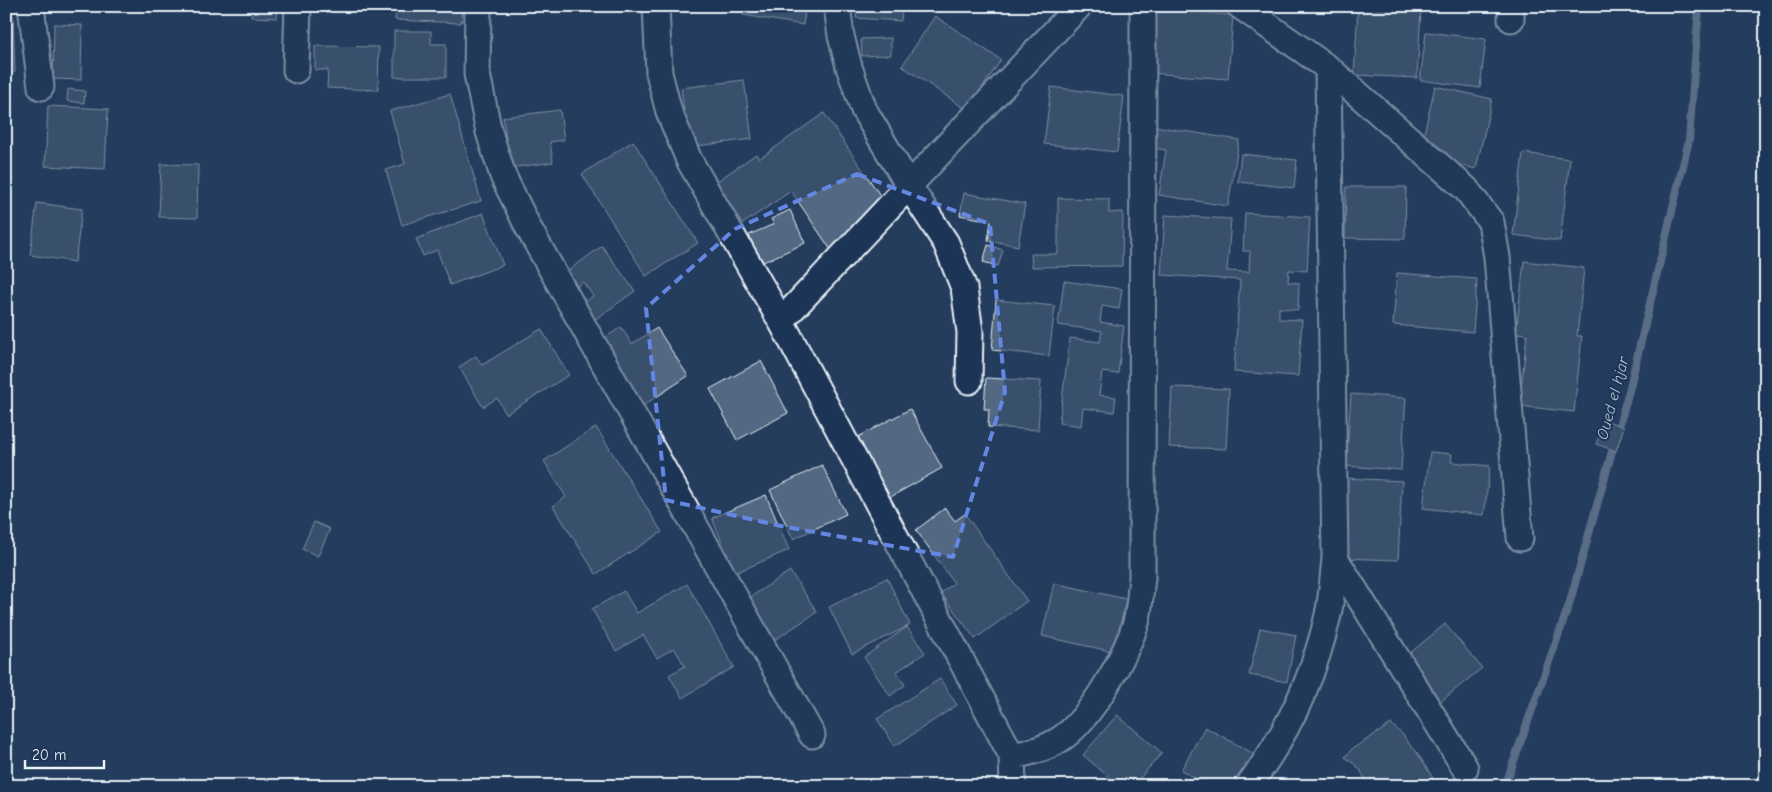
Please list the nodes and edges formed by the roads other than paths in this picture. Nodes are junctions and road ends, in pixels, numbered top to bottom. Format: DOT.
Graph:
graph roads {
  1 [pos="31,6"];
  2 [pos="298,6"];
  3 [pos="478,6"];
  4 [pos="656,6"];
  5 [pos="837,6"];
  6 [pos="1079,6"];
  7 [pos="1143,6"];
  8 [pos="1240,6"];
  9 [pos="1328,68"];
  10 [pos="296,70"];
  11 [pos="41,86"];
  12 [pos="909,186"];
  13 [pos="781,321"];
  14 [pos="969,381"];
  15 [pos="1520,538"];
  16 [pos="1335,558"];
  17 [pos="812,735"];
  18 [pos="1012,756"];
  19 [pos="1465,768"];
  20 [pos="1270,776"];
  21 [pos="1013,786"];
  22 [pos="1248,786"];
  1 -- 11 [label="street"];
  2 -- 10 [label="street"];
  3 -- 17 [label="street"];
  4 -- 13 [label="street"];
  5 -- 12 [label="street"];
  6 -- 12 [label="street"];
  7 -- 18 [label="street"];
  8 -- 9 [label="street"];
  9 -- 15 [label="street"];
  9 -- 16 [label="street"];
  12 -- 13 [label="street"];
  12 -- 14 [label="street"];
  13 -- 18 [label="street"];
  16 -- 19 [label="street"];
  16 -- 20 [label="street"];
  18 -- 21 [label="street"];
  20 -- 22 [label="street"];
}
